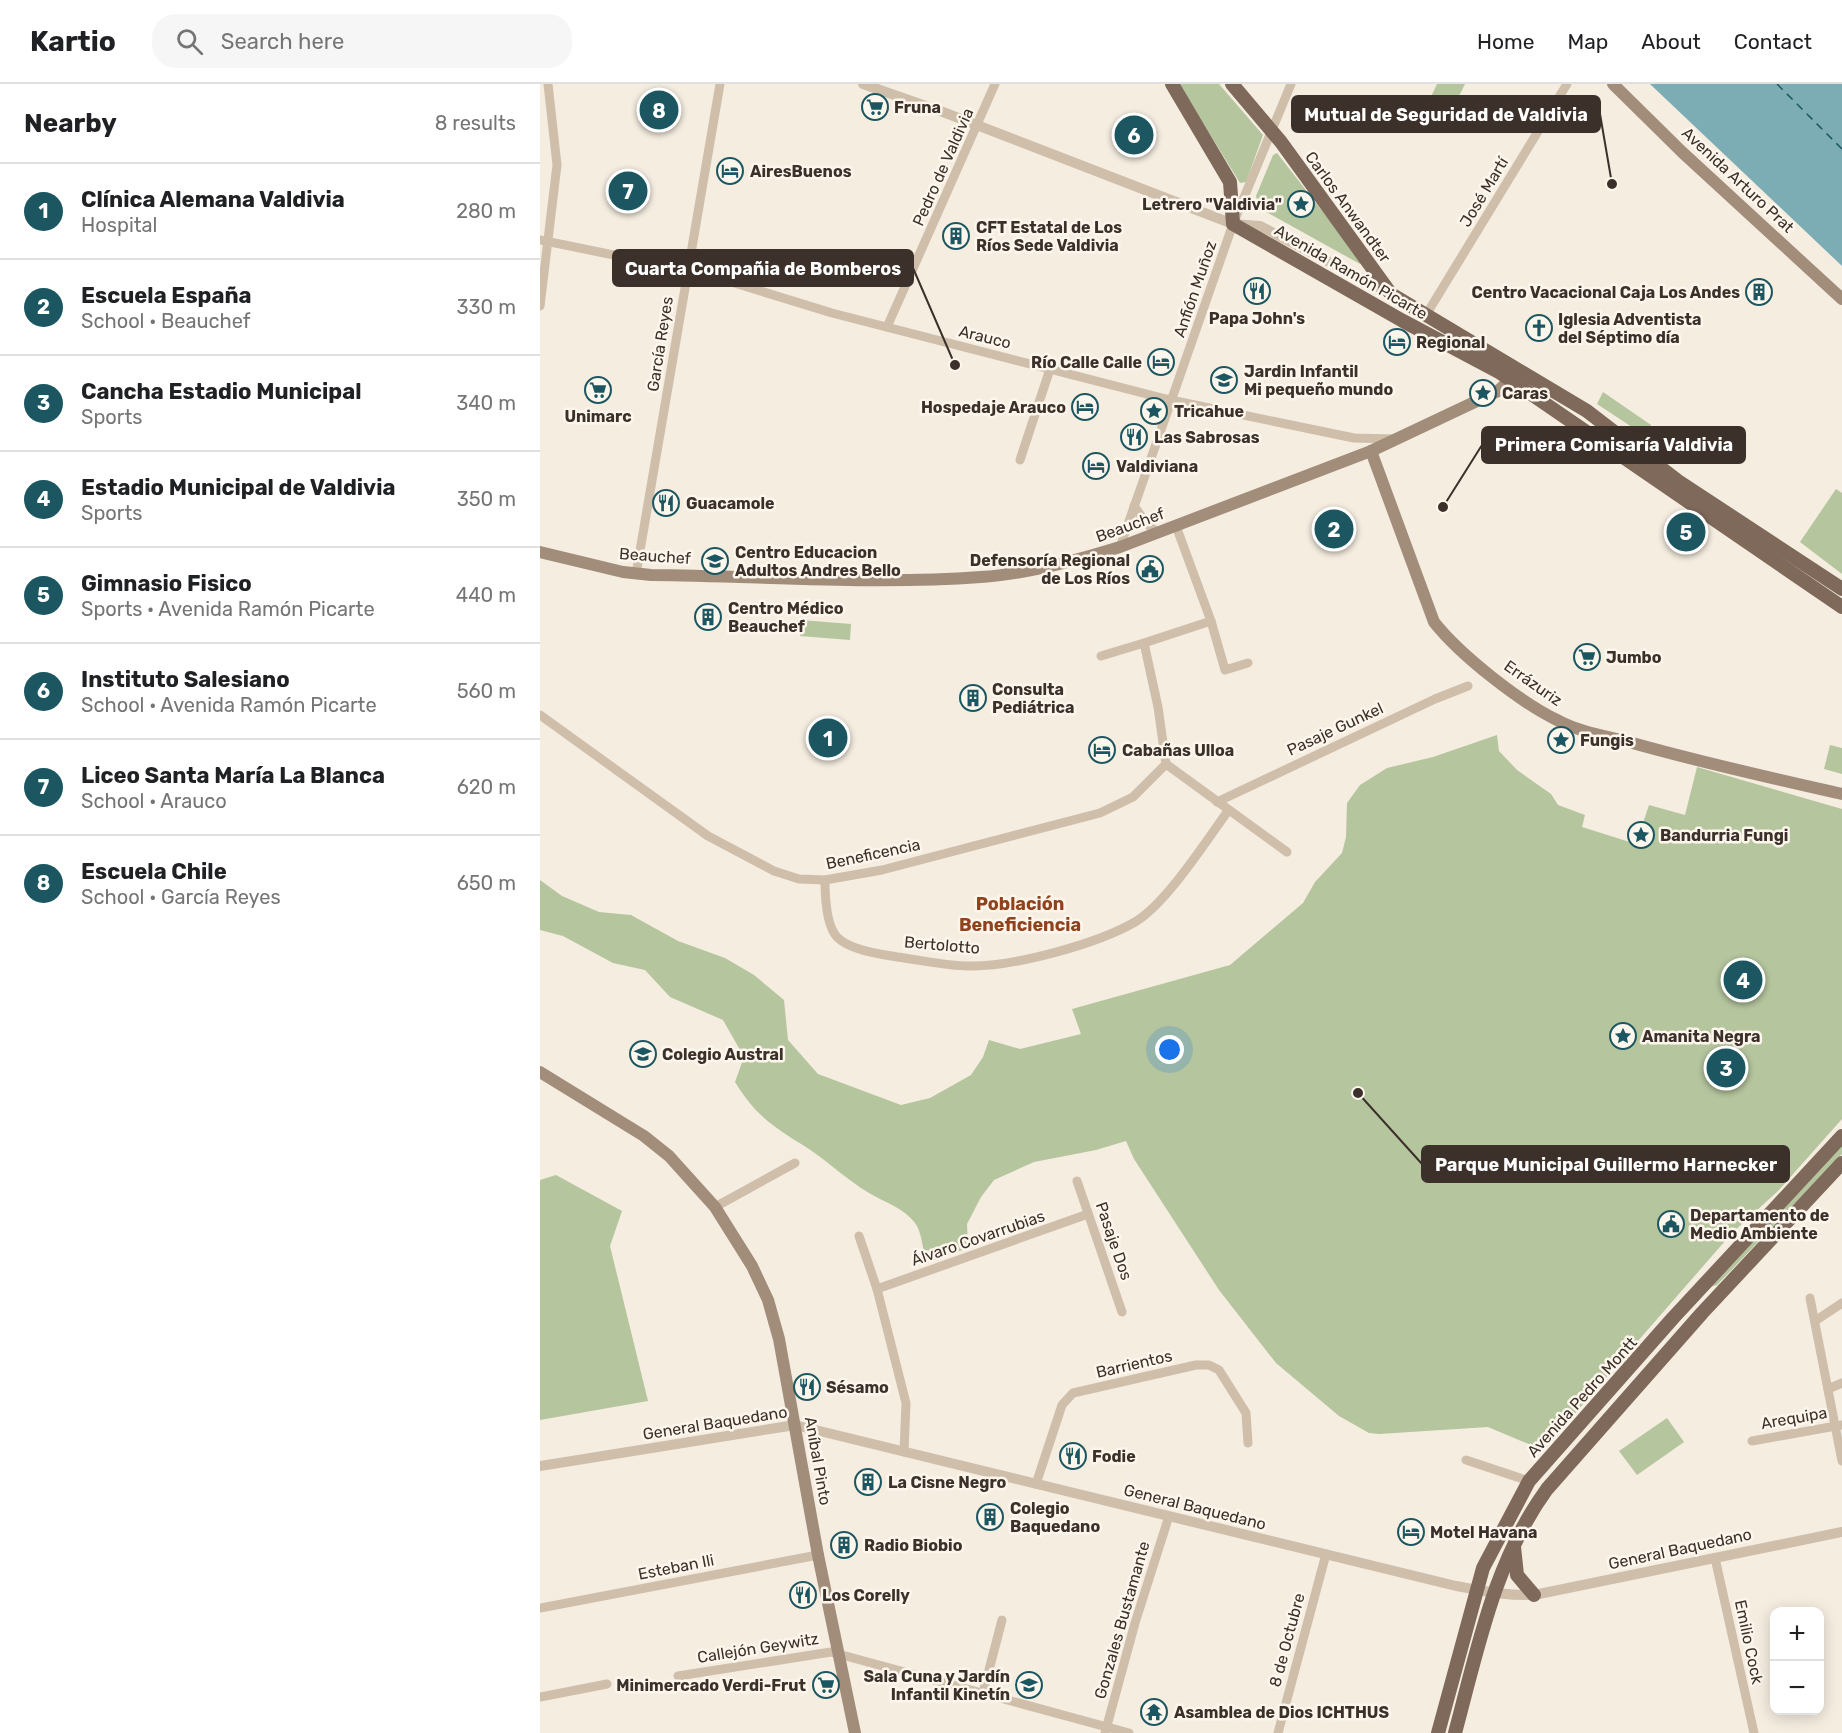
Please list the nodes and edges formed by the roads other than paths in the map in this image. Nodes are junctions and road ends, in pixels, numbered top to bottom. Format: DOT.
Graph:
graph roads {
  1 [pos="548,84"];
  2 [pos="720,84"];
  3 [pos="863,84"];
  4 [pos="995,84"];
  5 [pos="1172,84"];
  6 [pos="1232,84"];
  7 [pos="1292,84"];
  8 [pos="1567,84"];
  9 [pos="1613,84"];
  10 [pos="979,125"];
  11 [pos="1271,130"];
  12 [pos="1233,224"];
  13 [pos="544,241"];
  14 [pos="687,269"];
  15 [pos="1391,294"];
  16 [pos="1842,299"];
  17 [pos="540,306"];
  18 [pos="1426,315"];
  19 [pos="887,327"];
  20 [pos="1050,369"];
  21 [pos="1513,374"];
  22 [pos="1171,400"];
  23 [pos="1354,438"];
  24 [pos="1397,440"];
  25 [pos="1371,451"];
  26 [pos="1020,460"];
  27 [pos="1134,506"];
  28 [pos="1176,525"];
  29 [pos="1157,532"];
  30 [pos="1120,547"];
  31 [pos="540,552"];
  32 [pos="636,574"];
  33 [pos="1842,589"];
  34 [pos="1842,607"];
  35 [pos="1211,621"];
  36 [pos="1144,643"];
  37 [pos="1101,656"];
  38 [pos="1248,663"];
  39 [pos="1468,686"];
  40 [pos="540,715"];
  41 [pos="1166,764"];
  42 [pos="1842,794"];
  43 [pos="1217,802"];
  44 [pos="1228,811"];
  45 [pos="1287,852"];
  46 [pos="825,880"];
  47 [pos="540,1072"];
  48 [pos="1842,1136"];
  49 [pos="795,1163"];
  50 [pos="1842,1163"];
  51 [pos="1077,1180"];
  52 [pos="715,1207"];
  53 [pos="1088,1214"];
  54 [pos="859,1236"];
  55 [pos="877,1289"];
  56 [pos="1810,1298"];
  57 [pos="1689,1302"];
  58 [pos="1842,1303"];
  59 [pos="1122,1312"];
  60 [pos="1702,1313"];
  61 [pos="1815,1321"];
  62 [pos="1842,1383"];
  63 [pos="1828,1389"];
  64 [pos="795,1425"];
  65 [pos="1838,1425"];
  66 [pos="1752,1441"];
  67 [pos="1248,1443"];
  68 [pos="904,1452"];
  69 [pos="1466,1460"];
  70 [pos="1842,1461"];
  71 [pos="540,1466"];
  72 [pos="1529,1481"];
  73 [pos="1036,1484"];
  74 [pos="1168,1516"];
  75 [pos="1842,1532"];
  76 [pos="1514,1541"];
  77 [pos="1326,1554"];
  78 [pos="818,1555"];
  79 [pos="1715,1558"];
  80 [pos="1475,1590"];
  81 [pos="1492,1594"];
  82 [pos="1534,1595"];
  83 [pos="540,1608"];
  84 [pos="1002,1620"];
  85 [pos="841,1656"];
  86 [pos="678,1676"];
  87 [pos="607,1684"];
  88 [pos="983,1693"];
  89 [pos="540,1697"];
  90 [pos="1106,1730"];
  91 [pos="855,1733"];
  92 [pos="1129,1733"];
  93 [pos="1278,1733"];
  94 [pos="1438,1733"];
  95 [pos="1455,1733"];
  96 [pos="1754,1733"];
  1 -- 13 [label="street"];
  2 -- 14 [label="street, García Reyes"];
  3 -- 10 [label="street, Avenida Ramón Picarte"];
  4 -- 10 [label="street, Pedro de Valdivia"];
  5 -- 12 [label="main road"];
  6 -- 11 [label="main road, Carlos Anwandter"];
  7 -- 11 [label="street, Anfión Muñoz"];
  8 -- 18 [label="street, José Martí"];
  9 -- 16 [label="main road, Avenida Arturo Prat"];
  10 -- 12 [label="street, Avenida Ramón Picarte"];
  10 -- 19 [label="street, Pedro de Valdivia"];
  11 -- 12 [label="street, Anfión Muñoz"];
  11 -- 15 [label="main road, Carlos Anwandter"];
  12 -- 15 [label="street, Avenida Ramón Picarte"];
  12 -- 21 [label="main road, Avenida Ramón Picarte"];
  12 -- 22 [label="street, Anfión Muñoz"];
  13 -- 14 [label="street, Arauco"];
  13 -- 17 [label="street"];
  14 -- 19 [label="street, Arauco"];
  14 -- 32 [label="street, García Reyes"];
  15 -- 18 [label="main road, Avenida Ramón Picarte"];
  18 -- 21 [label="main road, Avenida Ramón Picarte"];
  19 -- 20 [label="street, Arauco"];
  20 -- 22 [label="street, Arauco"];
  20 -- 26 [label="street"];
  21 -- 24 [label="main road, Beauchef"];
  21 -- 33 [label="main road, Avenida Ramón Picarte"];
  21 -- 34 [label="main road, Avenida Ramón Picarte"];
  22 -- 23 [label="street, Arauco"];
  22 -- 27 [label="street, Anfión Muñoz"];
  23 -- 24 [label="street, Arauco"];
  23 -- 25 [label="street, Arauco"];
  24 -- 25 [label="main road, Beauchef"];
  25 -- 28 [label="main road, Beauchef"];
  25 -- 42 [label="main road, Errázuriz"];
  27 -- 29 [label="street"];
  27 -- 30 [label="street, Anfión Muñoz"];
  28 -- 29 [label="main road, Beauchef"];
  28 -- 35 [label="street"];
  29 -- 30 [label="main road, Beauchef"];
  30 -- 32 [label="main road, Beauchef"];
  31 -- 32 [label="main road, Beauchef"];
  35 -- 36 [label="street"];
  35 -- 38 [label="street"];
  36 -- 37 [label="street"];
  36 -- 41 [label="street"];
  39 -- 43 [label="street, Pasaje Gunkel"];
  40 -- 46 [label="street, Beneficencia"];
  41 -- 43 [label="street"];
  41 -- 46 [label="street, Beneficencia"];
  43 -- 44 [label="street"];
  44 -- 45 [label="street"];
  44 -- 46 [label="street, Bertolotto"];
  47 -- 52 [label="main road, Aníbal Pinto"];
  48 -- 57 [label="main road, Avenida Pedro Montt"];
  49 -- 52 [label="street"];
  50 -- 60 [label="main road, Avenida Pedro Montt"];
  51 -- 53 [label="street, Pasaje Dos"];
  52 -- 64 [label="main road, Aníbal Pinto"];
  53 -- 55 [label="street, Álvaro Covarrubias"];
  53 -- 59 [label="street, Pasaje Dos"];
  54 -- 55 [label="street"];
  55 -- 68 [label="street"];
  56 -- 61 [label="street"];
  57 -- 60 [label="main road"];
  57 -- 72 [label="main road, Avenida Pedro Montt"];
  58 -- 61 [label="street"];
  60 -- 76 [label="main road, Avenida Pedro Montt"];
  61 -- 63 [label="street"];
  62 -- 63 [label="street"];
  63 -- 65 [label="street"];
  64 -- 68 [label="street, General Baquedano"];
  64 -- 71 [label="street, General Baquedano"];
  64 -- 78 [label="main road, Aníbal Pinto"];
  65 -- 66 [label="street, Arequipa"];
  65 -- 70 [label="street"];
  67 -- 73 [label="street, Barrientos"];
  68 -- 73 [label="street, General Baquedano"];
  69 -- 72 [label="street"];
  72 -- 80 [label="main road, Avenida Pedro Montt"];
  73 -- 74 [label="street, General Baquedano"];
  74 -- 77 [label="street, General Baquedano"];
  74 -- 90 [label="street, Gonzales Bustamante"];
  75 -- 79 [label="street, General Baquedano"];
  76 -- 81 [label="main road, Avenida Pedro Montt"];
  76 -- 82 [label="main road"];
  77 -- 80 [label="street, General Baquedano"];
  77 -- 93 [label="street, 8 de Octubre"];
  78 -- 83 [label="street, Esteban Ili"];
  78 -- 85 [label="main road, Aníbal Pinto"];
  79 -- 82 [label="street, General Baquedano"];
  79 -- 96 [label="street, Emilio Cock"];
  80 -- 81 [label="street, General Baquedano"];
  80 -- 94 [label="main road, Avenida Pedro Montt"];
  81 -- 82 [label="street, General Baquedano"];
  81 -- 95 [label="main road, Avenida Pedro Montt"];
  84 -- 88 [label="street"];
  85 -- 86 [label="street, Callejón Geywitz"];
  85 -- 88 [label="street, Callejón Geywitz"];
  85 -- 91 [label="main road, Aníbal Pinto"];
  87 -- 89 [label="street"];
  88 -- 90 [label="street, Callejón Geywitz"];
  90 -- 92 [label="street, Callejón Geywitz"];
}
